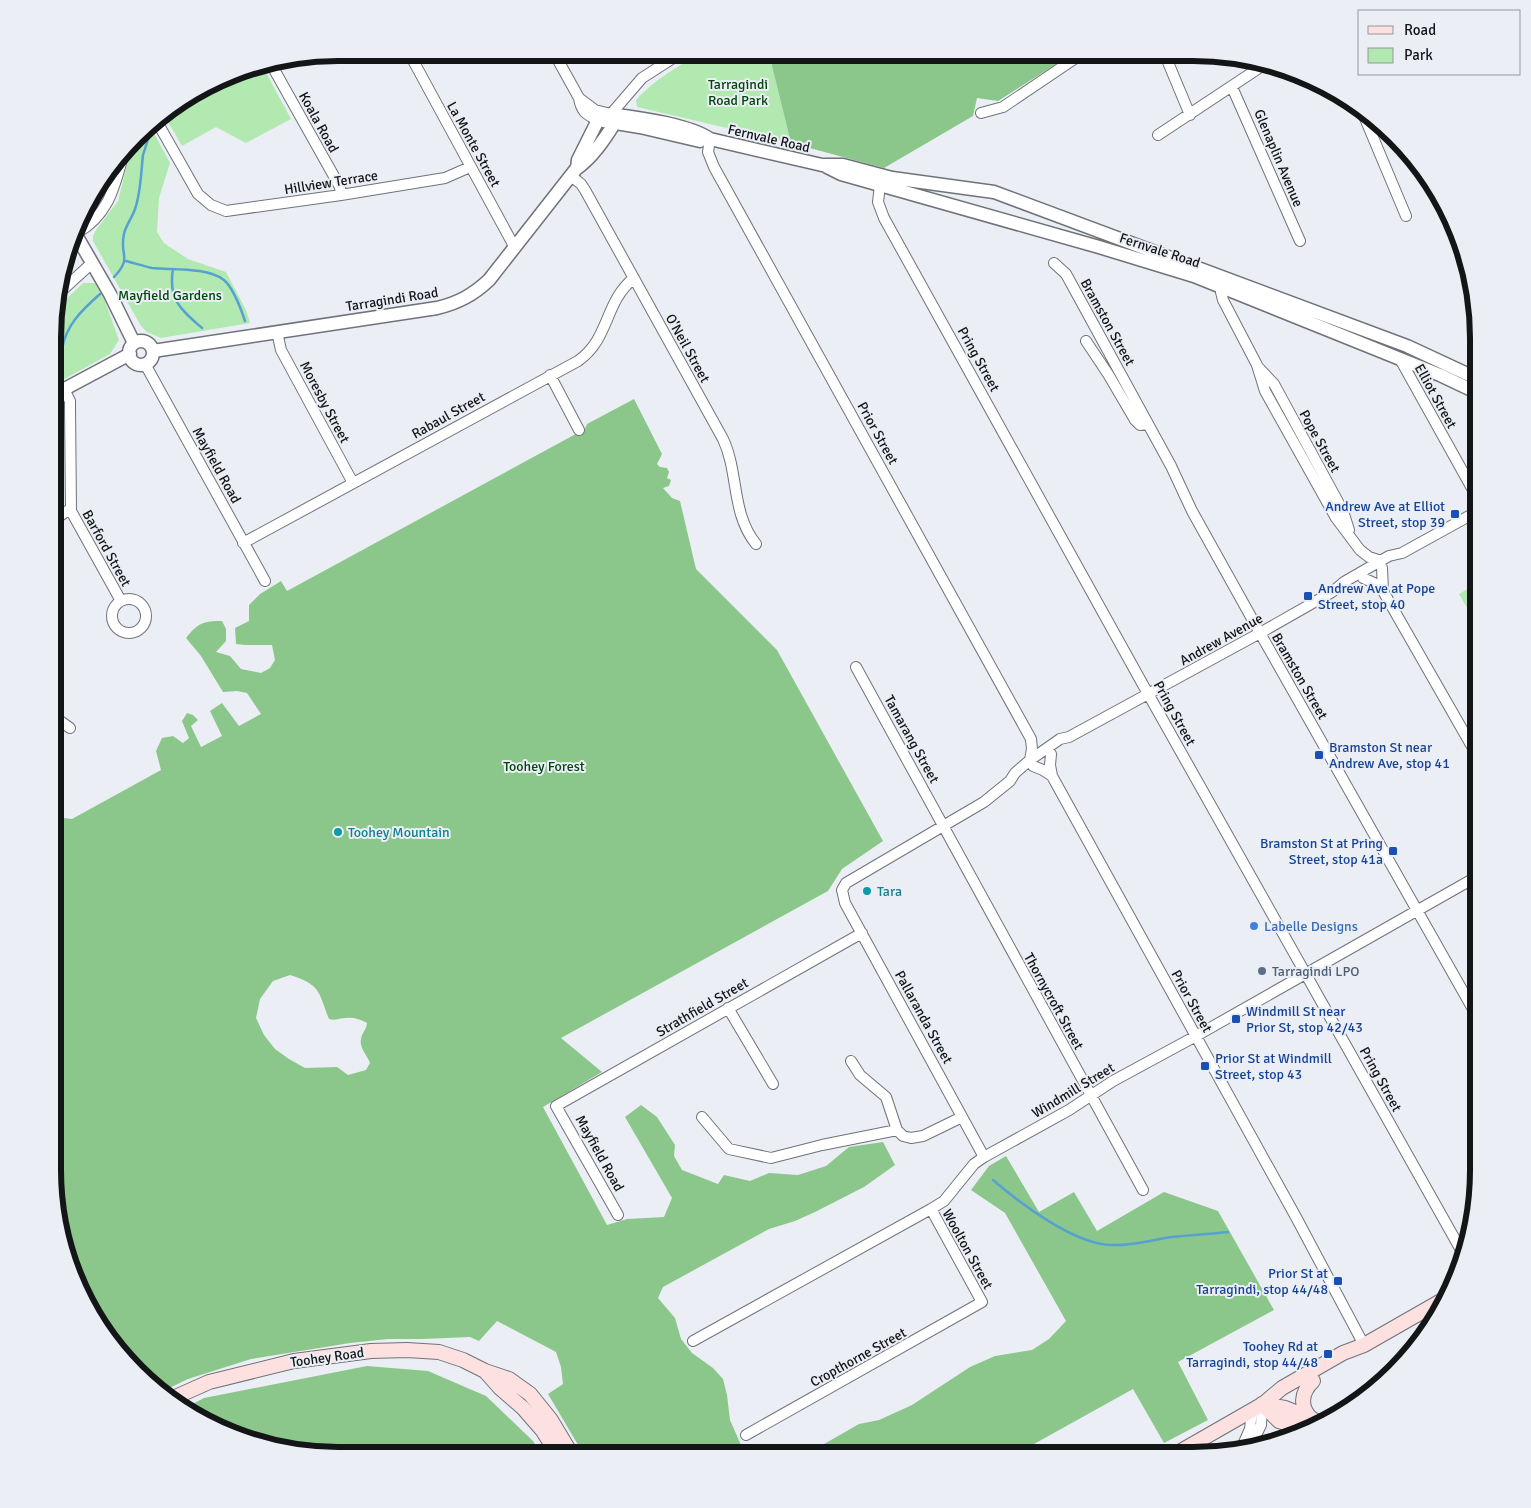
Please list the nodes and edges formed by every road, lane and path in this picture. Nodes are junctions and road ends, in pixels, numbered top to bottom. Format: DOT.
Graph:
graph roads {
  1 [pos="412,61"];
  2 [pos="558,61"];
  3 [pos="669,61"];
  4 [pos="1070,61"];
  5 [pos="1167,61"];
  6 [pos="274,69"];
  7 [pos="1257,69"];
  8 [pos="1232,87"];
  9 [pos="579,98"];
  10 [pos="981,113"];
  11 [pos="1190,115"];
  12 [pos="613,119"];
  13 [pos="598,120"];
  14 [pos="1367,124"];
  15 [pos="160,127"];
  16 [pos="1158,135"];
  17 [pos="710,139"];
  18 [pos="822,165"];
  19 [pos="470,167"];
  20 [pos="119,170"];
  21 [pos="574,173"];
  22 [pos="880,185"];
  23 [pos="341,195"];
  24 [pos="1406,216"];
  25 [pos="83,229"];
  26 [pos="79,240"];
  27 [pos="1300,241"];
  28 [pos="515,248"];
  29 [pos="1054,263"];
  30 [pos="92,264"];
  31 [pos="634,278"];
  32 [pos="1223,283"];
  33 [pos="67,286"];
  34 [pos="277,332"];
  35 [pos="1086,340"];
  36 [pos="132,349"];
  37 [pos="153,351"];
  38 [pos="1400,359"];
  39 [pos="145,364"];
  40 [pos="550,375"];
  41 [pos="1470,375"];
  42 [pos="1470,389"];
  43 [pos="61,391"];
  44 [pos="1148,424"];
  45 [pos="579,430"];
  46 [pos="353,483"];
  47 [pos="1470,485"];
  48 [pos="70,509"];
  49 [pos="61,515"];
  50 [pos="1470,515"];
  51 [pos="243,543"];
  52 [pos="756,544"];
  53 [pos="1360,550"];
  54 [pos="1381,564"];
  55 [pos="1362,575"];
  56 [pos="265,581"];
  57 [pos="1383,591"];
  58 [pos="120,601"];
  59 [pos="1260,633"];
  60 [pos="856,667"];
  61 [pos="1148,694"];
  62 [pos="61,722"];
  63 [pos="70,728"];
  64 [pos="1031,739"];
  65 [pos="1470,744"];
  66 [pos="1050,750"];
  67 [pos="1031,764"];
  68 [pos="1052,776"];
  69 [pos="943,826"];
  70 [pos="1470,880"];
  71 [pos="842,890"];
  72 [pos="1417,910"];
  73 [pos="862,933"];
  74 [pos="1306,973"];
  75 [pos="1470,1004"];
  76 [pos="728,1008"];
  77 [pos="1196,1036"];
  78 [pos="851,1061"];
  79 [pos="773,1084"];
  80 [pos="1091,1096"];
  81 [pos="556,1106"];
  82 [pos="702,1117"];
  83 [pos="962,1117"];
  84 [pos="897,1130"];
  85 [pos="984,1157"];
  86 [pos="1143,1190"];
  87 [pos="930,1209"];
  88 [pos="618,1215"];
  89 [pos="1459,1246"];
  90 [pos="982,1302"];
  91 [pos="1435,1305"];
  92 [pos="693,1341"];
  93 [pos="1364,1345"];
  94 [pos="485,1371"];
  95 [pos="1313,1381"];
  96 [pos="178,1396"];
  97 [pos="1259,1406"];
  98 [pos="1311,1420"];
  99 [pos="1304,1423"];
  100 [pos="746,1435"];
  101 [pos="1253,1440"];
  102 [pos="1244,1441"];
  103 [pos="553,1447"];
  104 [pos="567,1447"];
  105 [pos="1188,1447"];
  1 -- 19 [label="street, La Monte Street"];
  2 -- 9 [label="street"];
  3 -- 12 [label="street"];
  4 -- 10 [label="street"];
  5 -- 11 [label="street"];
  6 -- 23 [label="street, Koala Road"];
  7 -- 8 [label="street"];
  8 -- 11 [label="street"];
  8 -- 27 [label="street, Glenaplin Avenue"];
  9 -- 12 [label="street"];
  9 -- 13 [label="street"];
  11 -- 16 [label="street"];
  12 -- 13 [label="street"];
  12 -- 17 [label="street, Fernvale Road"];
  12 -- 21 [label="street, Tarragindi Road"];
  13 -- 21 [label="street, Tarragindi Road"];
  14 -- 24 [label="street"];
  15 -- 23 [label="street, Hillview Terrace"];
  17 -- 18 [label="street, Fernvale Road"];
  17 -- 64 [label="street, Prior Street"];
  18 -- 22 [label="street, Fernvale Road"];
  18 -- 32 [label="street, Fernvale Road"];
  19 -- 23 [label="street, Hillview Terrace"];
  19 -- 28 [label="street, La Monte Street"];
  20 -- 25 [label="street"];
  21 -- 28 [label="street, Tarragindi Road"];
  21 -- 31 [label="street, O'Neil Street"];
  22 -- 32 [label="street, Fernvale Road"];
  22 -- 61 [label="street, Pring Street"];
  26 -- 30 [label="street"];
  28 -- 34 [label="street, Tarragindi Road"];
  29 -- 44 [label="street, Bramston Street"];
  30 -- 33 [label="street"];
  30 -- 36 [label="street"];
  31 -- 40 [label="street, Rabaul Street"];
  31 -- 52 [label="street, O'Neil Street"];
  32 -- 38 [label="street, Fernvale Road"];
  32 -- 41 [label="street, Fernvale Road"];
  32 -- 53 [label="street, Pope Street"];
  34 -- 37 [label="street, Tarragindi Road"];
  34 -- 46 [label="street, Moresby Street"];
  35 -- 44 [label="street, Bramston Street"];
  36 -- 37 [label="street"];
  36 -- 39 [label="street"];
  36 -- 43 [label="street"];
  37 -- 39 [label="street"];
  38 -- 42 [label="street, Fernvale Road"];
  38 -- 47 [label="street, Elliot Street"];
  39 -- 51 [label="street, Mayfield Road"];
  40 -- 45 [label="street"];
  40 -- 46 [label="street, Rabaul Street"];
  43 -- 48 [label="street, Barford Street"];
  44 -- 59 [label="street, Bramston Street"];
  46 -- 51 [label="street, Rabaul Street"];
  48 -- 49 [label="street"];
  48 -- 58 [label="street, Barford Street"];
  50 -- 54 [label="street, Andrew Avenue"];
  51 -- 56 [label="street, Mayfield Road"];
  53 -- 54 [label="street, Pope Street"];
  53 -- 55 [label="street"];
  54 -- 55 [label="street, Andrew Avenue"];
  54 -- 57 [label="street"];
  55 -- 57 [label="street"];
  55 -- 59 [label="street, Andrew Avenue"];
  57 -- 65 [label="street"];
  59 -- 61 [label="street, Andrew Avenue"];
  59 -- 72 [label="street, Bramston Street"];
  60 -- 69 [label="street, Tamarang Street"];
  61 -- 66 [label="street, Andrew Avenue"];
  61 -- 74 [label="street, Pring Street"];
  62 -- 63 [label="street"];
  64 -- 66 [label="street"];
  64 -- 67 [label="street"];
  66 -- 67 [label="street, Andrew Avenue"];
  66 -- 68 [label="street, Prior Street"];
  67 -- 68 [label="street"];
  67 -- 69 [label="street, Andrew Avenue"];
  68 -- 77 [label="street, Prior Street"];
  69 -- 71 [label="street, Andrew Avenue"];
  69 -- 80 [label="street, Thornycroft Street"];
  70 -- 72 [label="street, Windmill Street"];
  71 -- 73 [label="street, Pallaranda Street"];
  72 -- 74 [label="street, Windmill Street"];
  72 -- 75 [label="street, Bramston Street"];
  73 -- 76 [label="street, Strathfield Street"];
  73 -- 83 [label="street, Pallaranda Street"];
  74 -- 77 [label="street, Windmill Street"];
  74 -- 89 [label="street, Pring Street"];
  76 -- 79 [label="street"];
  76 -- 81 [label="street, Strathfield Street"];
  77 -- 80 [label="street, Windmill Street"];
  77 -- 93 [label="street, Prior Street"];
  78 -- 84 [label="street"];
  80 -- 85 [label="street, Windmill Street"];
  80 -- 86 [label="street, Thornycroft Street"];
  81 -- 88 [label="street, Mayfield Road"];
  82 -- 84 [label="street"];
  83 -- 84 [label="street"];
  83 -- 85 [label="street, Pallaranda Street"];
  85 -- 87 [label="street, Windmill Street"];
  87 -- 90 [label="street, Woolton Street"];
  87 -- 92 [label="street, Windmill Street"];
  90 -- 100 [label="street, Cropthorne Street"];
  91 -- 93 [label="main road"];
  93 -- 95 [label="main road"];
  93 -- 97 [label="main road"];
  94 -- 96 [label="main road, Toohey Road"];
  94 -- 103 [label="main road, Toohey Road"];
  94 -- 104 [label="main road, Toohey Road"];
  95 -- 97 [label="main road"];
  95 -- 98 [label="main road"];
  97 -- 99 [label="main road"];
  97 -- 101 [label="street"];
  97 -- 102 [label="street"];
  97 -- 105 [label="main road"];
}
